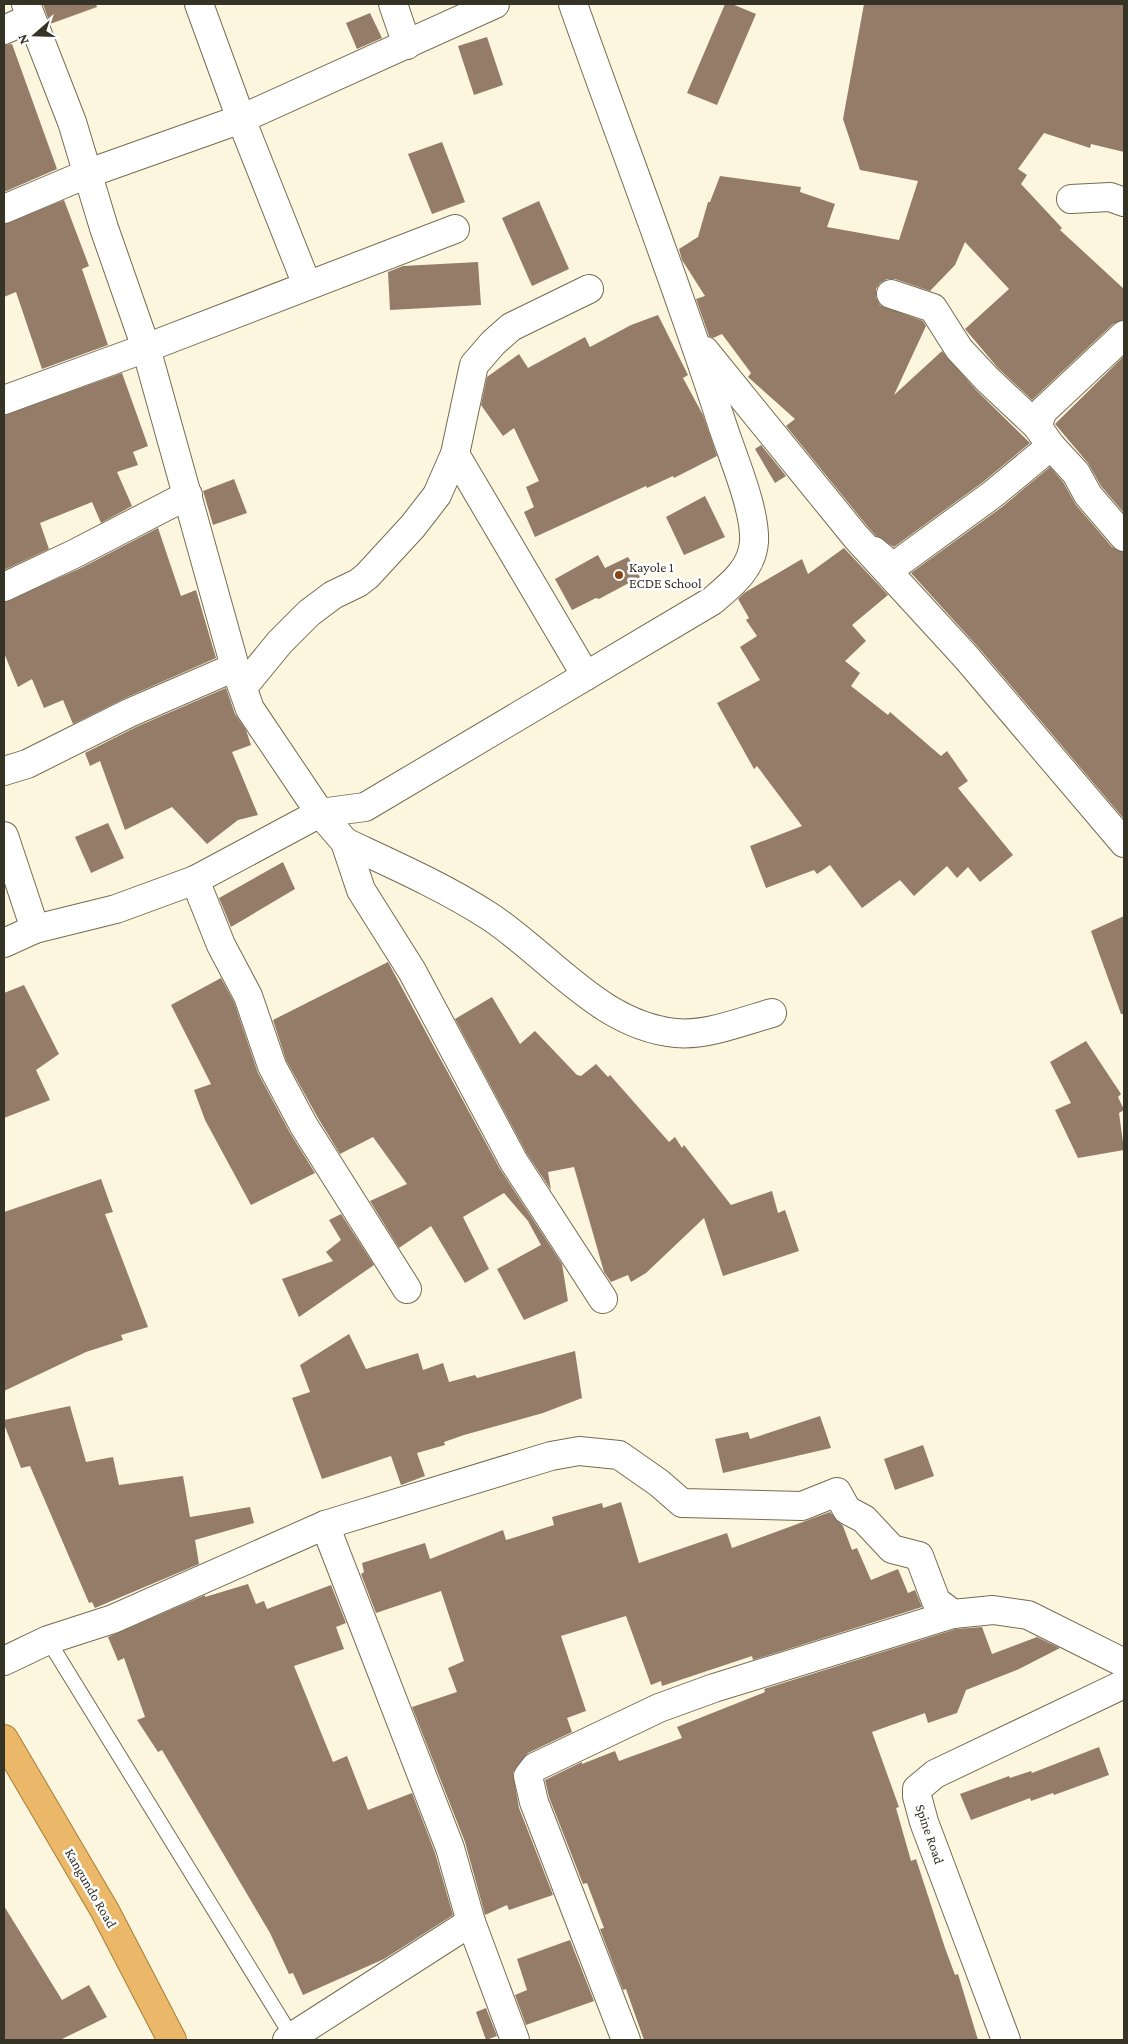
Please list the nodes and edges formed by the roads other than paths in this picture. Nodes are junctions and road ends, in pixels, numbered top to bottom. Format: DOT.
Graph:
graph roads {
  1 [pos="198,4"];
  2 [pos="393,4"];
  3 [pos="495,4"];
  4 [pos="573,4"];
  5 [pos="29,11"];
  6 [pos="4,30"];
  7 [pos="407,45"];
  8 [pos="241,119"];
  9 [pos="89,173"];
  10 [pos="1071,199"];
  11 [pos="1124,202"];
  12 [pos="4,208"];
  13 [pos="455,229"];
  14 [pos="307,285"];
  15 [pos="589,289"];
  16 [pos="891,294"];
  17 [pos="1124,335"];
  18 [pos="694,338"];
  19 [pos="146,348"];
  20 [pos="4,400"];
  21 [pos="1044,436"];
  22 [pos="455,454"];
  23 [pos="188,494"];
  24 [pos="856,537"];
  25 [pos="1124,537"];
  26 [pos="4,587"];
  27 [pos="586,676"];
  28 [pos="239,677"];
  29 [pos="4,771"];
  30 [pos="320,813"];
  31 [pos="4,836"];
  32 [pos="345,842"];
  33 [pos="1124,843"];
  34 [pos="195,880"];
  35 [pos="35,929"];
  36 [pos="4,943"];
  37 [pos="772,1013"];
  38 [pos="407,1289"];
  39 [pos="603,1299"];
  40 [pos="325,1525"];
  41 [pos="953,1614"];
  42 [pos="48,1640"];
  43 [pos="4,1661"];
  44 [pos="1124,1663"];
  45 [pos="1124,1684"];
  46 [pos="4,1739"];
  47 [pos="471,1922"];
  48 [pos="291,2039"];
  49 [pos="172,2040"];
  50 [pos="515,2040"];
  51 [pos="626,2040"];
  52 [pos="1006,2040"];
  1 -- 8 [label="street"];
  2 -- 7 [label="street"];
  3 -- 7 [label="street"];
  4 -- 18 [label="street"];
  5 -- 6 [label="street"];
  5 -- 9 [label="street"];
  7 -- 8 [label="street"];
  8 -- 9 [label="street"];
  8 -- 14 [label="street"];
  9 -- 12 [label="street"];
  9 -- 19 [label="street"];
  10 -- 11 [label="street"];
  13 -- 14 [label="street"];
  14 -- 19 [label="street"];
  15 -- 22 [label="street"];
  16 -- 21 [label="street"];
  17 -- 21 [label="street"];
  18 -- 24 [label="street"];
  18 -- 27 [label="street"];
  19 -- 20 [label="street"];
  19 -- 23 [label="street"];
  21 -- 24 [label="street"];
  21 -- 25 [label="street"];
  22 -- 27 [label="street"];
  22 -- 28 [label="street"];
  23 -- 26 [label="street"];
  23 -- 28 [label="street"];
  24 -- 33 [label="street"];
  27 -- 30 [label="street"];
  28 -- 29 [label="street"];
  28 -- 30 [label="street"];
  30 -- 32 [label="street"];
  30 -- 34 [label="street"];
  31 -- 35 [label="street"];
  32 -- 37 [label="street"];
  32 -- 39 [label="street"];
  34 -- 35 [label="street"];
  34 -- 38 [label="street"];
  35 -- 36 [label="street"];
  40 -- 41 [label="street"];
  40 -- 42 [label="street"];
  40 -- 47 [label="street"];
  41 -- 44 [label="street"];
  41 -- 51 [label="street"];
  42 -- 43 [label="street"];
  42 -- 48 [label="lane"];
  45 -- 52 [label="street, Spine Road"];
  46 -- 49 [label="highway, Kangundo Road"];
  47 -- 48 [label="street"];
  47 -- 50 [label="street"];
}
